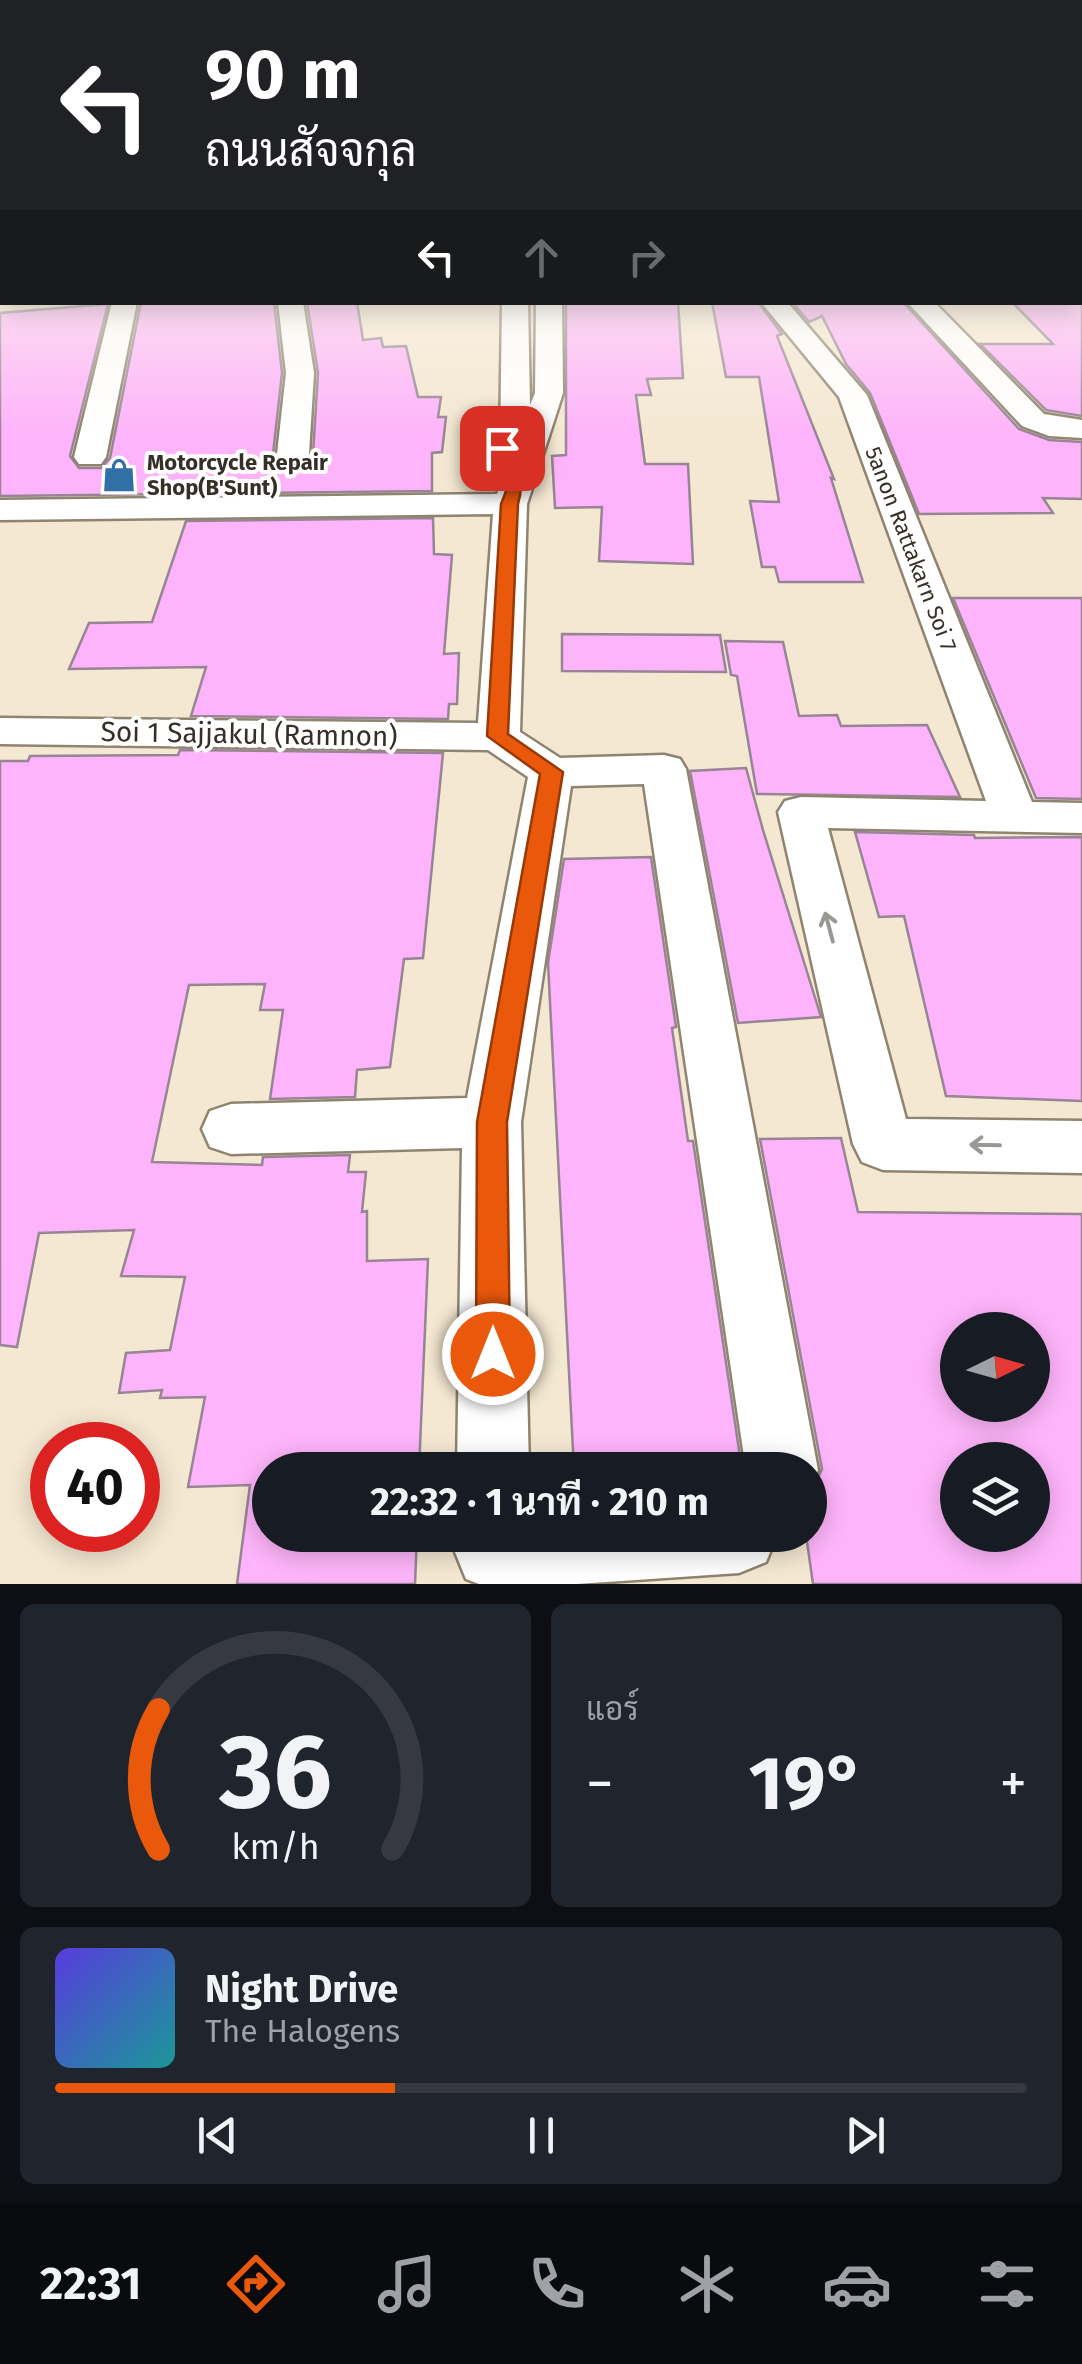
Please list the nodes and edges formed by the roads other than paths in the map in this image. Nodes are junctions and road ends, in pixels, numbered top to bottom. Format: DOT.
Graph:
graph roads {
  1 [pos="124,305"];
  2 [pos="290,305"];
  3 [pos="492,305"];
  4 [pos="515,305"];
  5 [pos="549,305"];
  6 [pos="775,305"];
  7 [pos="922,305"];
  8 [pos="1082,429"];
  9 [pos="293,454"];
  10 [pos="90,457"];
  11 [pos="513,495"];
  12 [pos="0,510"];
  13 [pos="0,731"];
  14 [pos="498,736"];
  15 [pos="552,772"];
  16 [pos="1013,811"];
  17 [pos="1082,818"];
  18 [pos="492,1122"];
  19 [pos="231,1129"];
  20 [pos="1082,1146"];
  21 [pos="493,1452"];
  22 [pos="779,1452"];
  23 [pos="549,1552"];
  24 [pos="493,1557"];
  1 -- 10 [label="street"];
  2 -- 9 [label="street"];
  3 -- 11 [label="street"];
  4 -- 11 [label="street"];
  5 -- 11 [label="street"];
  6 -- 16 [label="street, 5anon Rattakarn Soi 7"];
  7 -- 8 [label="street"];
  11 -- 12 [label="street"];
  11 -- 14 [label="street"];
  13 -- 14 [label="street, Soi 1 Sajjakul (Ramnon)"];
  14 -- 15 [label="street"];
  15 -- 18 [label="street"];
  15 -- 22 [label="street"];
  16 -- 17 [label="street"];
  20 -- 16 [label="street, one-way"];
  18 -- 19 [label="street"];
  18 -- 21 [label="street"];
  23 -- 24 [label="street"];
}
